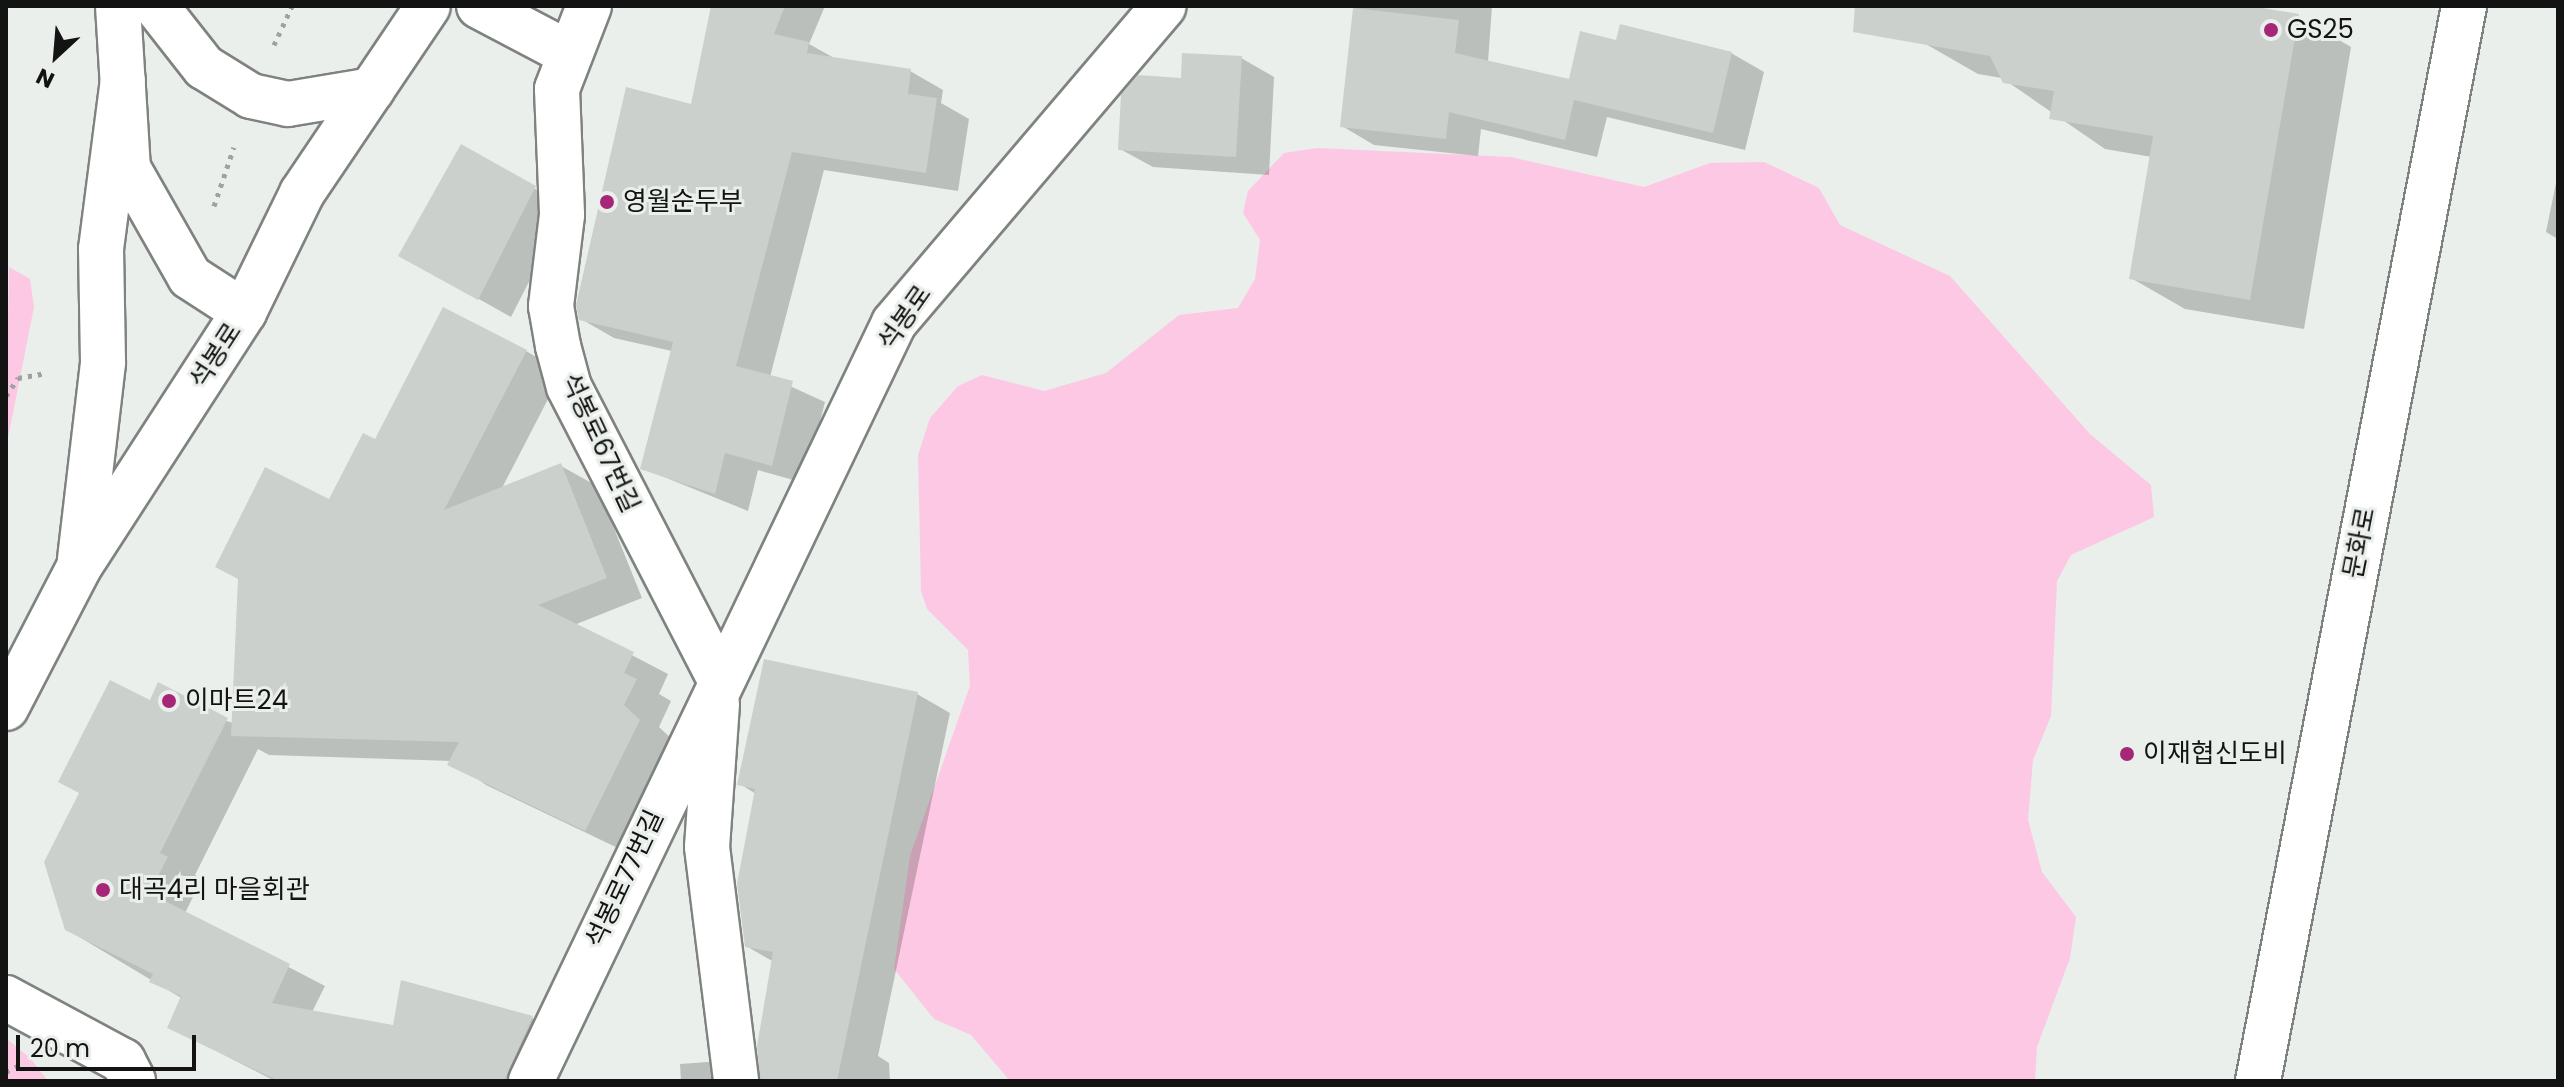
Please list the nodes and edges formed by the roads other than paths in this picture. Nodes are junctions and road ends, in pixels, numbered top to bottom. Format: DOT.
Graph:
graph roads {
  1 [pos="118,6"];
  2 [pos="156,6"];
  3 [pos="428,6"];
  4 [pos="479,6"];
  5 [pos="589,6"];
  6 [pos="1164,6"];
  7 [pos="2464,6"];
  8 [pos="570,54"];
  9 [pos="123,80"];
  10 [pos="372,90"];
  11 [pos="244,312"];
  12 [pos="79,567"];
  13 [pos="719,678"];
  14 [pos="6,708"];
  15 [pos="6,998"];
  16 [pos="128,1071"];
  17 [pos="167,1081"];
  18 [pos="531,1081"];
  19 [pos="736,1081"];
  20 [pos="2258,1081"];
  1 -- 9 [label="main road"];
  2 -- 10 [label="main road"];
  3 -- 10 [label="main road, 석봉로"];
  4 -- 8 [label="main road"];
  5 -- 8 [label="main road, 석봉로67번길"];
  6 -- 13 [label="main road, 석봉로"];
  7 -- 20 [label="main road, 문화로"];
  8 -- 13 [label="main road, 석봉로67번길"];
  9 -- 11 [label="main road"];
  9 -- 12 [label="main road"];
  10 -- 11 [label="main road, 석봉로"];
  11 -- 12 [label="main road, 석봉로"];
  12 -- 14 [label="main road, 석봉로"];
  13 -- 18 [label="main road, 석봉로77번길"];
  13 -- 19 [label="main road"];
  15 -- 16 [label="main road"];
  16 -- 17 [label="main road"];
}
